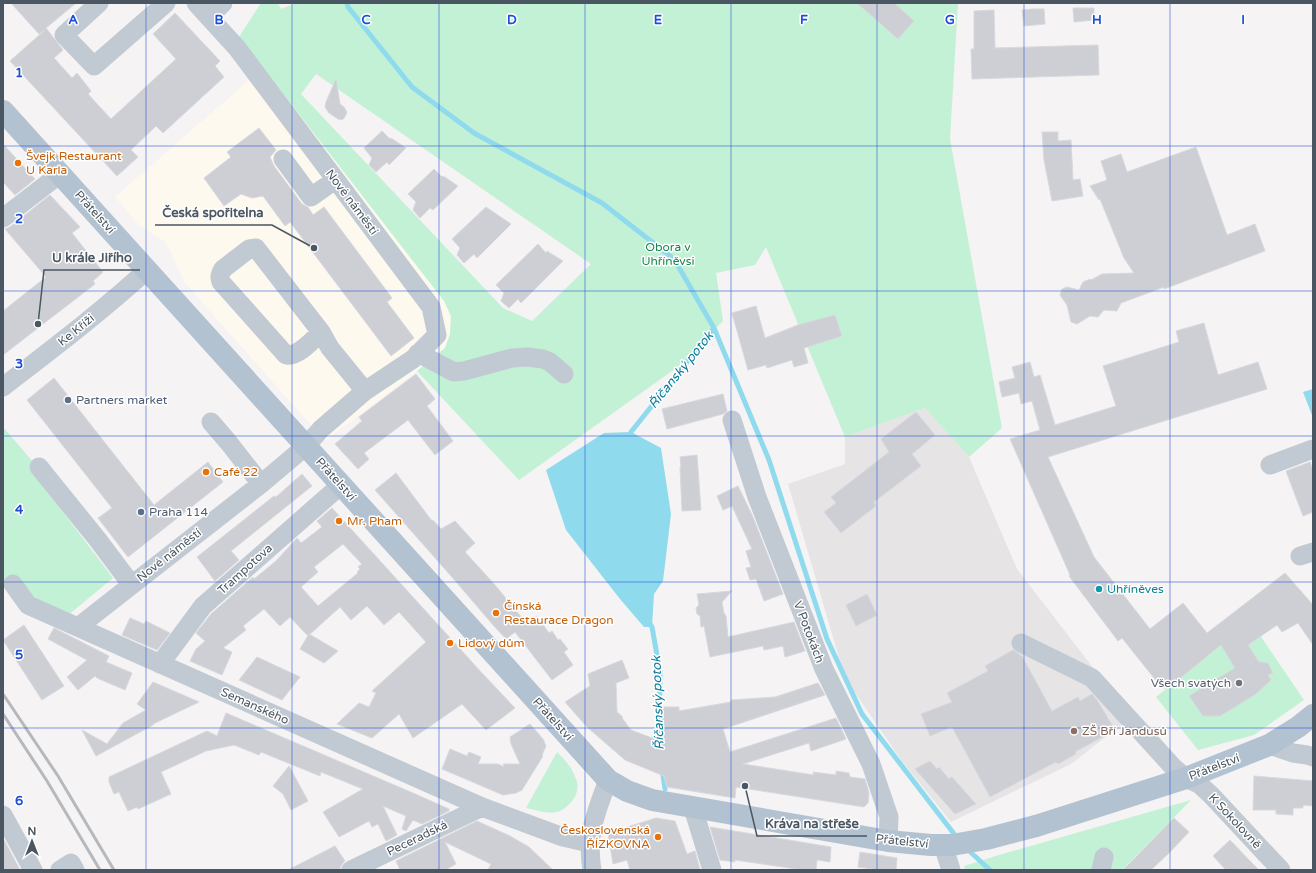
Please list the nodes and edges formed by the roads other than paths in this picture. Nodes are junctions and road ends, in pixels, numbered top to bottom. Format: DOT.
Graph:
graph roads {
  1 [pos="99,3"];
  2 [pos="166,3"];
  3 [pos="223,3"];
  4 [pos="203,10"];
  5 [pos="3,111"];
  6 [pos="283,159"];
  7 [pos="60,174"];
  8 [pos="335,180"];
  9 [pos="3,218"];
  10 [pos="147,270"];
  11 [pos="321,332"];
  12 [pos="418,353"];
  13 [pos="564,374"];
  14 [pos="3,387"];
  15 [pos="365,391"];
  16 [pos="732,420"];
  17 [pos="211,422"];
  18 [pos="306,446"];
  19 [pos="1313,449"];
  20 [pos="1270,465"];
  21 [pos="39,467"];
  22 [pos="261,484"];
  23 [pos="341,484"];
  24 [pos="13,584"];
  25 [pos="131,584"];
  26 [pos="78,627"];
  27 [pos="1021,643"];
  28 [pos="160,664"];
  29 [pos="1313,715"];
  30 [pos="1269,745"];
  31 [pos="1313,757"];
  32 [pos="1186,778"];
  33 [pos="608,780"];
  34 [pos="482,807"];
  35 [pos="693,808"];
  36 [pos="3,815"];
  37 [pos="888,841"];
  38 [pos="589,843"];
  39 [pos="948,845"];
  40 [pos="33,870"];
  41 [pos="60,870"];
  42 [pos="75,870"];
  43 [pos="351,870"];
  44 [pos="592,870"];
  45 [pos="712,870"];
  46 [pos="951,870"];
  47 [pos="1281,870"];
  1 -- 2 [label="street"];
  3 -- 4 [label="street"];
  4 -- 8 [label="street, Nové náměstí"];
  5 -- 7 [label="main road, Přátelství"];
  6 -- 8 [label="street"];
  7 -- 9 [label="street"];
  7 -- 10 [label="main road, Přátelství"];
  8 -- 12 [label="street, Nové náměstí"];
  10 -- 14 [label="street, Ke Kříži"];
  10 -- 18 [label="main road, Přátelství"];
  11 -- 11 [label="street"];
  11 -- 15 [label="street"];
  12 -- 13 [label="street"];
  12 -- 15 [label="street, Nové náměstí"];
  15 -- 18 [label="street, Nové náměstí"];
  16 -- 37 [label="street, V Potokách"];
  17 -- 22 [label="street"];
  18 -- 22 [label="street, Nové náměstí"];
  18 -- 23 [label="main road, Přátelství"];
  19 -- 20 [label="street"];
  21 -- 25 [label="street"];
  22 -- 25 [label="street, Nové náměstí"];
  23 -- 28 [label="street, Trampotova"];
  23 -- 33 [label="main road, Přátelství"];
  24 -- 26 [label="street, Semanského"];
  25 -- 26 [label="street, Nové náměstí"];
  26 -- 28 [label="street, Semanského"];
  27 -- 32 [label="street, K Sokolovně"];
  28 -- 34 [label="street, Semanského"];
  29 -- 30 [label="main road, Přátelství"];
  30 -- 31 [label="street"];
  30 -- 32 [label="main road, Přátelství"];
  32 -- 39 [label="main road, Přátelství"];
  32 -- 47 [label="street, K Sokolovně"];
  33 -- 35 [label="main road, Přátelství"];
  33 -- 38 [label="street"];
  34 -- 38 [label="street, Semanského"];
  34 -- 43 [label="street, Peceradská"];
  35 -- 37 [label="main road, Přátelství"];
  35 -- 45 [label="street"];
  36 -- 40 [label="street"];
  37 -- 39 [label="main road, Přátelství"];
  38 -- 44 [label="street"];
  39 -- 46 [label="street"];
  41 -- 42 [label="street"];
}
